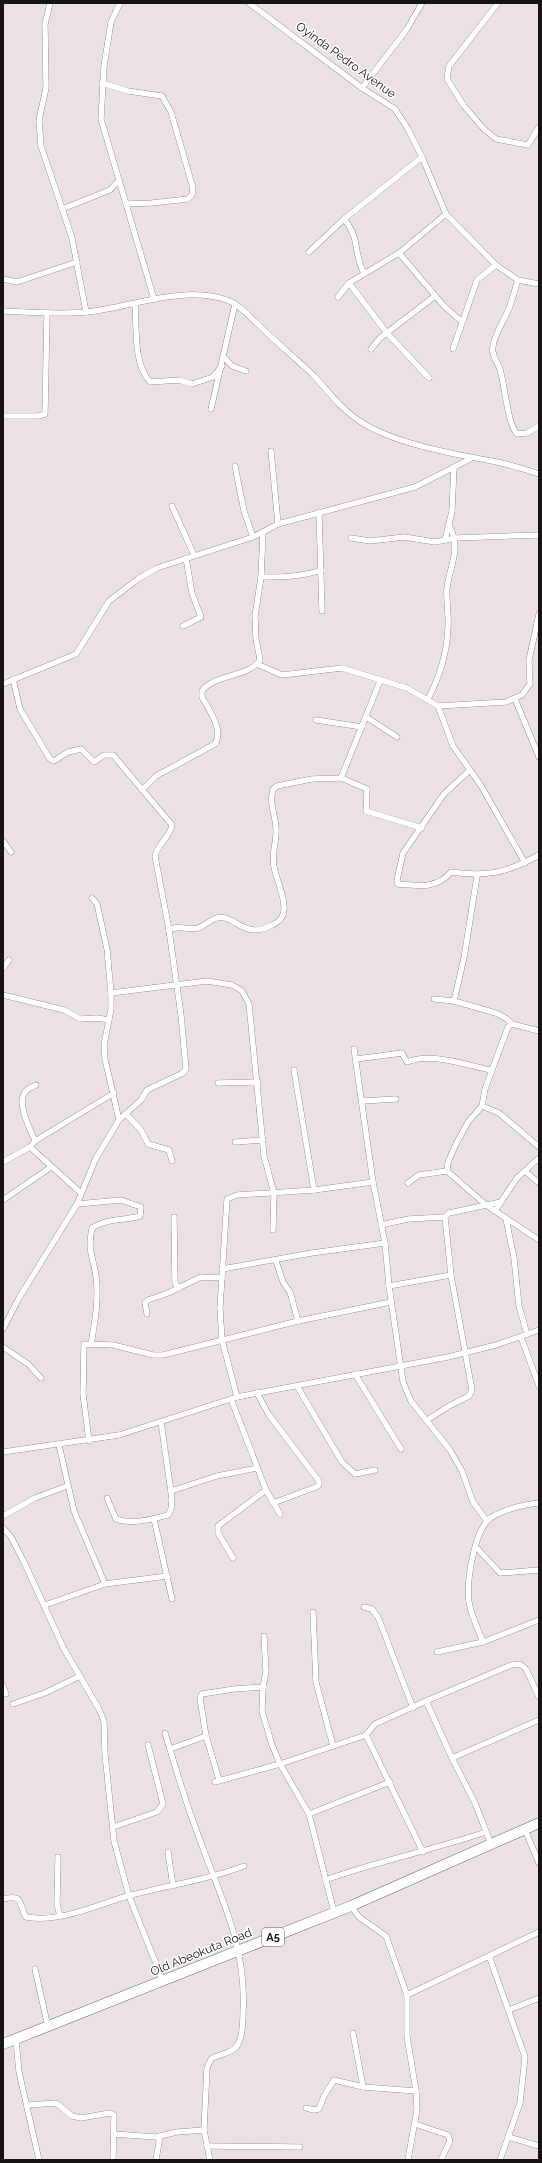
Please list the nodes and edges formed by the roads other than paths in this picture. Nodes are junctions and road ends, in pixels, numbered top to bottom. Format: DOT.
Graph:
graph roads {
  1 [pos="50,3"];
  2 [pos="120,3"];
  3 [pos="249,3"];
  4 [pos="422,3"];
  5 [pos="498,3"];
  6 [pos="102,83"];
  7 [pos="362,88"];
  8 [pos="539,127"];
  9 [pos="422,158"];
  10 [pos="119,180"];
  11 [pos="110,190"];
  12 [pos="123,191"];
  13 [pos="126,204"];
  14 [pos="62,208"];
  15 [pos="446,214"];
  16 [pos="344,220"];
  17 [pos="309,252"];
  18 [pos="399,253"];
  19 [pos="77,262"];
  20 [pos="496,265"];
  21 [pos="364,273"];
  22 [pos="3,279"];
  23 [pos="518,280"];
  24 [pos="349,283"];
  25 [pos="539,284"];
  26 [pos="435,296"];
  27 [pos="338,297"];
  28 [pos="154,299"];
  29 [pos="135,304"];
  30 [pos="234,304"];
  31 [pos="3,311"];
  32 [pos="86,312"];
  33 [pos="47,314"];
  34 [pos="461,321"];
  35 [pos="387,333"];
  36 [pos="371,349"];
  37 [pos="453,350"];
  38 [pos="224,357"];
  39 [pos="222,366"];
  40 [pos="246,371"];
  41 [pos="429,378"];
  42 [pos="211,409"];
  43 [pos="3,416"];
  44 [pos="539,426"];
  45 [pos="271,451"];
  46 [pos="470,459"];
  47 [pos="235,466"];
  48 [pos="454,468"];
  49 [pos="539,474"];
  50 [pos="172,506"];
  51 [pos="319,512"];
  52 [pos="278,524"];
  53 [pos="449,525"];
  54 [pos="263,532"];
  55 [pos="539,535"];
  56 [pos="253,537"];
  57 [pos="351,538"];
  58 [pos="456,538"];
  59 [pos="445,540"];
  60 [pos="256,551"];
  61 [pos="194,556"];
  62 [pos="262,556"];
  63 [pos="186,558"];
  64 [pos="321,570"];
  65 [pos="261,577"];
  66 [pos="322,611"];
  67 [pos="539,614"];
  68 [pos="183,626"];
  69 [pos="536,638"];
  70 [pos="257,664"];
  71 [pos="13,679"];
  72 [pos="380,682"];
  73 [pos="3,684"];
  74 [pos="428,699"];
  75 [pos="515,699"];
  76 [pos="438,706"];
  77 [pos="366,716"];
  78 [pos="316,720"];
  79 [pos="362,727"];
  80 [pos="397,737"];
  81 [pos="539,757"];
  82 [pos="470,770"];
  83 [pos="341,778"];
  84 [pos="142,790"];
  85 [pos="422,828"];
  86 [pos="3,841"];
  87 [pos="11,852"];
  88 [pos="539,854"];
  89 [pos="525,863"];
  90 [pos="477,876"];
  91 [pos="92,898"];
  92 [pos="169,930"];
  93 [pos="9,960"];
  94 [pos="3,968"];
  95 [pos="176,985"];
  96 [pos="111,993"];
  97 [pos="3,995"];
  98 [pos="434,999"];
  99 [pos="454,1001"];
  100 [pos="108,1020"];
  101 [pos="512,1024"];
  102 [pos="539,1031"];
  103 [pos="354,1049"];
  104 [pos="356,1058"];
  105 [pos="294,1070"];
  106 [pos="491,1070"];
  107 [pos="258,1082"];
  108 [pos="218,1083"];
  109 [pos="36,1085"];
  110 [pos="114,1093"];
  111 [pos="396,1099"];
  112 [pos="362,1101"];
  113 [pos="482,1106"];
  114 [pos="126,1114"];
  115 [pos="119,1120"];
  116 [pos="262,1140"];
  117 [pos="35,1141"];
  118 [pos="235,1142"];
  119 [pos="30,1147"];
  120 [pos="539,1147"];
  121 [pos="539,1158"];
  122 [pos="172,1161"];
  123 [pos="3,1162"];
  124 [pos="52,1167"];
  125 [pos="447,1171"];
  126 [pos="526,1172"];
  127 [pos="373,1182"];
  128 [pos="408,1183"];
  129 [pos="539,1183"];
  130 [pos="314,1190"];
  131 [pos="81,1192"];
  132 [pos="274,1193"];
  133 [pos="3,1200"];
  134 [pos="501,1202"];
  135 [pos="76,1204"];
  136 [pos="486,1205"];
  137 [pos="495,1211"];
  138 [pos="174,1217"];
  139 [pos="446,1217"];
  140 [pos="506,1220"];
  141 [pos="381,1225"];
  142 [pos="273,1230"];
  143 [pos="539,1240"];
  144 [pos="385,1243"];
  145 [pos="276,1261"];
  146 [pos="222,1270"];
  147 [pos="451,1275"];
  148 [pos="222,1278"];
  149 [pos="388,1286"];
  150 [pos="179,1288"];
  151 [pos="391,1302"];
  152 [pos="147,1314"];
  153 [pos="298,1321"];
  154 [pos="3,1329"];
  155 [pos="539,1330"];
  156 [pos="528,1334"];
  157 [pos="521,1337"];
  158 [pos="222,1340"];
  159 [pos="91,1344"];
  160 [pos="3,1347"];
  161 [pos="466,1353"];
  162 [pos="400,1368"];
  163 [pos="355,1374"];
  164 [pos="40,1378"];
  165 [pos="297,1386"];
  166 [pos="539,1386"];
  167 [pos="257,1393"];
  168 [pos="234,1398"];
  169 [pos="427,1420"];
  170 [pos="161,1422"];
  171 [pos="89,1441"];
  172 [pos="59,1445"];
  173 [pos="401,1449"];
  174 [pos="3,1452"];
  175 [pos="257,1468"];
  176 [pos="375,1470"];
  177 [pos="67,1486"];
  178 [pos="266,1490"];
  179 [pos="171,1491"];
  180 [pos="107,1498"];
  181 [pos="273,1503"];
  182 [pos="539,1503"];
  183 [pos="280,1514"];
  184 [pos="3,1516"];
  185 [pos="154,1519"];
  186 [pos="488,1521"];
  187 [pos="3,1528"];
  188 [pos="476,1547"];
  189 [pos="233,1558"];
  190 [pos="539,1570"];
  191 [pos="167,1576"];
  192 [pos="105,1584"];
  193 [pos="172,1599"];
  194 [pos="45,1605"];
  195 [pos="364,1607"];
  196 [pos="313,1612"];
  197 [pos="539,1620"];
  198 [pos="264,1636"];
  199 [pos="483,1642"];
  200 [pos="437,1652"];
  201 [pos="80,1676"];
  202 [pos="3,1686"];
  203 [pos="262,1687"];
  204 [pos="6,1694"];
  205 [pos="539,1697"];
  206 [pos="426,1701"];
  207 [pos="13,1704"];
  208 [pos="413,1708"];
  209 [pos="539,1720"];
  210 [pos="165,1733"];
  211 [pos="366,1735"];
  212 [pos="206,1736"];
  213 [pos="148,1745"];
  214 [pos="333,1746"];
  215 [pos="170,1749"];
  216 [pos="452,1758"];
  217 [pos="280,1764"];
  218 [pos="390,1782"];
  219 [pos="309,1814"];
  220 [pos="539,1823"];
  221 [pos="113,1827"];
  222 [pos="525,1830"];
  223 [pos="486,1832"];
  224 [pos="491,1844"];
  225 [pos="168,1852"];
  226 [pos="423,1852"];
  227 [pos="58,1857"];
  228 [pos="539,1863"];
  229 [pos="244,1866"];
  230 [pos="215,1877"];
  231 [pos="325,1880"];
  232 [pos="173,1886"];
  233 [pos="129,1896"];
  234 [pos="3,1899"];
  235 [pos="351,1906"];
  236 [pos="334,1912"];
  237 [pos="60,1916"];
  238 [pos="539,1932"];
  239 [pos="239,1951"];
  240 [pos="489,1956"];
  241 [pos="35,1969"];
  242 [pos="163,1981"];
  243 [pos="407,1995"];
  244 [pos="539,1998"];
  245 [pos="509,2010"];
  246 [pos="48,2027"];
  247 [pos="353,2033"];
  248 [pos="16,2040"];
  249 [pos="3,2044"];
  250 [pos="364,2087"];
  251 [pos="416,2091"];
  252 [pos="28,2105"];
  253 [pos="306,2108"];
  254 [pos="415,2124"];
  255 [pos="204,2130"];
  256 [pos="114,2134"];
  257 [pos="160,2136"];
  258 [pos="508,2137"];
  259 [pos="207,2146"];
  260 [pos="539,2146"];
  261 [pos="300,2147"];
  262 [pos="39,2160"];
  263 [pos="113,2160"];
  264 [pos="156,2160"];
  265 [pos="210,2160"];
  266 [pos="408,2160"];
  267 [pos="441,2160"];
  268 [pos="500,2160"];
  1 -- 14 [label="street"];
  2 -- 6 [label="street"];
  3 -- 7 [label="street, Oyinda Pedro Avenue"];
  4 -- 7 [label="street"];
  5 -- 8 [label="street"];
  6 -- 10 [label="street"];
  6 -- 13 [label="street"];
  7 -- 9 [label="street, Oyinda Pedro Avenue"];
  9 -- 15 [label="street, Oyinda Pedro Avenue"];
  9 -- 16 [label="street"];
  10 -- 11 [label="street"];
  10 -- 12 [label="street"];
  11 -- 12 [label="street"];
  11 -- 14 [label="street"];
  12 -- 13 [label="street"];
  13 -- 28 [label="street"];
  14 -- 19 [label="street"];
  15 -- 18 [label="street"];
  15 -- 20 [label="street"];
  16 -- 17 [label="street"];
  16 -- 21 [label="street"];
  18 -- 21 [label="street"];
  18 -- 26 [label="street"];
  19 -- 22 [label="street"];
  19 -- 32 [label="street"];
  20 -- 23 [label="street"];
  20 -- 34 [label="street"];
  21 -- 24 [label="street"];
  23 -- 25 [label="street"];
  23 -- 44 [label="street"];
  24 -- 27 [label="street"];
  24 -- 35 [label="street"];
  26 -- 34 [label="street"];
  26 -- 35 [label="street"];
  28 -- 29 [label="street"];
  28 -- 30 [label="street"];
  29 -- 32 [label="street"];
  29 -- 39 [label="street"];
  30 -- 38 [label="street"];
  30 -- 46 [label="street"];
  31 -- 33 [label="street"];
  32 -- 33 [label="street"];
  33 -- 43 [label="street"];
  34 -- 37 [label="street"];
  35 -- 36 [label="street"];
  35 -- 41 [label="street"];
  38 -- 39 [label="street"];
  38 -- 40 [label="street"];
  39 -- 42 [label="street"];
  45 -- 52 [label="street"];
  46 -- 48 [label="street"];
  46 -- 49 [label="street"];
  47 -- 56 [label="street"];
  48 -- 51 [label="street"];
  48 -- 53 [label="street"];
  50 -- 61 [label="street"];
  51 -- 52 [label="street"];
  51 -- 64 [label="street"];
  52 -- 54 [label="street"];
  53 -- 58 [label="street"];
  53 -- 59 [label="street"];
  54 -- 56 [label="street"];
  54 -- 62 [label="street"];
  55 -- 58 [label="street"];
  56 -- 61 [label="street"];
  57 -- 59 [label="street"];
  58 -- 59 [label="street"];
  58 -- 74 [label="street"];
  60 -- 62 [label="street"];
  61 -- 63 [label="street"];
  62 -- 65 [label="street"];
  63 -- 68 [label="street"];
  63 -- 71 [label="street"];
  64 -- 65 [label="street"];
  64 -- 66 [label="street"];
  65 -- 70 [label="street"];
  67 -- 69 [label="street"];
  69 -- 75 [label="street"];
  70 -- 72 [label="street"];
  70 -- 84 [label="street"];
  71 -- 73 [label="street"];
  71 -- 84 [label="street"];
  72 -- 74 [label="street"];
  72 -- 77 [label="street"];
  74 -- 76 [label="street"];
  75 -- 76 [label="street"];
  75 -- 81 [label="street"];
  76 -- 82 [label="street"];
  77 -- 79 [label="street"];
  77 -- 80 [label="street"];
  78 -- 79 [label="street"];
  79 -- 83 [label="street"];
  82 -- 85 [label="street"];
  82 -- 89 [label="street"];
  83 -- 85 [label="street"];
  83 -- 92 [label="street"];
  84 -- 92 [label="street"];
  85 -- 90 [label="street"];
  86 -- 87 [label="street"];
  88 -- 89 [label="street"];
  89 -- 90 [label="street"];
  90 -- 99 [label="street"];
  91 -- 96 [label="street"];
  92 -- 95 [label="street"];
  93 -- 94 [label="street"];
  95 -- 96 [label="street"];
  95 -- 107 [label="street"];
  95 -- 114 [label="street"];
  96 -- 100 [label="street"];
  97 -- 100 [label="street"];
  98 -- 99 [label="street"];
  99 -- 101 [label="street"];
  100 -- 110 [label="street"];
  101 -- 102 [label="street"];
  101 -- 106 [label="street"];
  103 -- 104 [label="street"];
  104 -- 106 [label="street"];
  104 -- 112 [label="street"];
  105 -- 130 [label="street"];
  106 -- 113 [label="street"];
  107 -- 108 [label="street"];
  107 -- 116 [label="street"];
  109 -- 117 [label="street"];
  110 -- 115 [label="street"];
  110 -- 117 [label="street"];
  111 -- 112 [label="street"];
  112 -- 127 [label="street"];
  113 -- 120 [label="street"];
  113 -- 125 [label="street"];
  114 -- 115 [label="street"];
  114 -- 122 [label="street"];
  115 -- 131 [label="street"];
  116 -- 118 [label="street"];
  116 -- 132 [label="street"];
  117 -- 119 [label="street"];
  119 -- 123 [label="street"];
  119 -- 124 [label="street"];
  121 -- 126 [label="street"];
  124 -- 131 [label="street"];
  124 -- 133 [label="street"];
  125 -- 128 [label="street"];
  125 -- 136 [label="street"];
  126 -- 129 [label="street"];
  126 -- 134 [label="street"];
  127 -- 130 [label="street"];
  127 -- 141 [label="street"];
  130 -- 132 [label="street"];
  131 -- 135 [label="street"];
  132 -- 142 [label="street"];
  132 -- 146 [label="street"];
  134 -- 136 [label="street"];
  134 -- 137 [label="street"];
  135 -- 154 [label="street"];
  135 -- 159 [label="street"];
  136 -- 137 [label="street"];
  136 -- 139 [label="street"];
  137 -- 140 [label="street"];
  138 -- 150 [label="street"];
  139 -- 141 [label="street"];
  139 -- 147 [label="street"];
  140 -- 143 [label="street"];
  140 -- 156 [label="street"];
  141 -- 144 [label="street"];
  144 -- 145 [label="street"];
  144 -- 149 [label="street"];
  145 -- 146 [label="street"];
  145 -- 153 [label="street"];
  146 -- 148 [label="street"];
  147 -- 149 [label="street"];
  147 -- 161 [label="street"];
  148 -- 150 [label="street"];
  148 -- 158 [label="street"];
  149 -- 151 [label="street"];
  150 -- 152 [label="street"];
  151 -- 153 [label="street"];
  151 -- 162 [label="street"];
  153 -- 158 [label="street"];
  155 -- 156 [label="street"];
  156 -- 157 [label="street"];
  157 -- 161 [label="street"];
  157 -- 166 [label="street"];
  158 -- 159 [label="street"];
  158 -- 168 [label="street"];
  159 -- 171 [label="street"];
  160 -- 164 [label="street"];
  161 -- 162 [label="street"];
  161 -- 169 [label="street"];
  162 -- 163 [label="street"];
  162 -- 169 [label="street"];
  163 -- 165 [label="street"];
  163 -- 173 [label="street"];
  165 -- 167 [label="street"];
  165 -- 176 [label="street"];
  167 -- 168 [label="street"];
  167 -- 181 [label="street"];
  168 -- 170 [label="street"];
  168 -- 175 [label="street"];
  169 -- 186 [label="street"];
  170 -- 171 [label="street"];
  170 -- 179 [label="street"];
  171 -- 172 [label="street"];
  172 -- 174 [label="street"];
  172 -- 177 [label="street"];
  175 -- 178 [label="street"];
  175 -- 179 [label="street"];
  177 -- 184 [label="street"];
  177 -- 192 [label="street"];
  178 -- 181 [label="street"];
  178 -- 189 [label="street"];
  179 -- 185 [label="street"];
  180 -- 185 [label="street"];
  181 -- 183 [label="street"];
  182 -- 186 [label="street"];
  185 -- 191 [label="street"];
  186 -- 188 [label="street"];
  187 -- 194 [label="street"];
  188 -- 190 [label="street"];
  188 -- 199 [label="street"];
  191 -- 192 [label="street"];
  191 -- 193 [label="street"];
  192 -- 194 [label="street"];
  194 -- 201 [label="street"];
  195 -- 208 [label="street"];
  196 -- 214 [label="street"];
  197 -- 199 [label="street"];
  198 -- 203 [label="street"];
  199 -- 200 [label="street"];
  201 -- 207 [label="street"];
  201 -- 221 [label="street"];
  202 -- 204 [label="street"];
  203 -- 212 [label="street"];
  203 -- 217 [label="street"];
  205 -- 206 [label="street"];
  206 -- 208 [label="street"];
  206 -- 216 [label="street"];
  208 -- 211 [label="street"];
  209 -- 216 [label="street"];
  210 -- 215 [label="street"];
  211 -- 214 [label="street"];
  211 -- 218 [label="street"];
  212 -- 215 [label="street"];
  212 -- 217 [label="street"];
  213 -- 221 [label="street"];
  214 -- 217 [label="street"];
  215 -- 230 [label="street"];
  216 -- 223 [label="street"];
  217 -- 219 [label="street"];
  218 -- 219 [label="street"];
  218 -- 226 [label="street"];
  219 -- 231 [label="street"];
  220 -- 222 [label="highway, Old Abeokuta Road / A5"];
  221 -- 233 [label="street"];
  222 -- 224 [label="highway, Old Abeokuta Road / A5"];
  222 -- 228 [label="street"];
  223 -- 224 [label="street"];
  223 -- 226 [label="street"];
  224 -- 235 [label="highway, Old Abeokuta Road / A5"];
  225 -- 232 [label="street"];
  226 -- 231 [label="street"];
  227 -- 237 [label="street"];
  229 -- 230 [label="street"];
  230 -- 232 [label="street"];
  230 -- 239 [label="street"];
  231 -- 236 [label="street"];
  232 -- 233 [label="street"];
  233 -- 237 [label="street"];
  233 -- 242 [label="street"];
  234 -- 237 [label="street"];
  235 -- 236 [label="highway, Old Abeokuta Road / A5"];
  235 -- 243 [label="street"];
  236 -- 239 [label="highway, Old Abeokuta Road / A5"];
  238 -- 240 [label="street"];
  239 -- 242 [label="highway, Old Abeokuta Road / A5"];
  239 -- 255 [label="street"];
  240 -- 243 [label="street"];
  240 -- 245 [label="street"];
  241 -- 246 [label="street"];
  242 -- 246 [label="highway, Old Abeokuta Road / A5"];
  243 -- 251 [label="street"];
  244 -- 245 [label="street"];
  245 -- 258 [label="street"];
  246 -- 248 [label="highway, Old Abeokuta Road / A5"];
  247 -- 250 [label="street"];
  248 -- 249 [label="highway, Old Abeokuta Road / A5"];
  248 -- 252 [label="street"];
  250 -- 251 [label="street"];
  250 -- 253 [label="street"];
  251 -- 254 [label="street"];
  252 -- 256 [label="street"];
  252 -- 262 [label="street"];
  254 -- 266 [label="street"];
  254 -- 267 [label="street"];
  255 -- 257 [label="street"];
  255 -- 259 [label="street"];
  256 -- 257 [label="street"];
  256 -- 263 [label="street"];
  257 -- 264 [label="street"];
  258 -- 260 [label="street"];
  258 -- 268 [label="street"];
  259 -- 261 [label="street"];
  259 -- 265 [label="street"];
}
